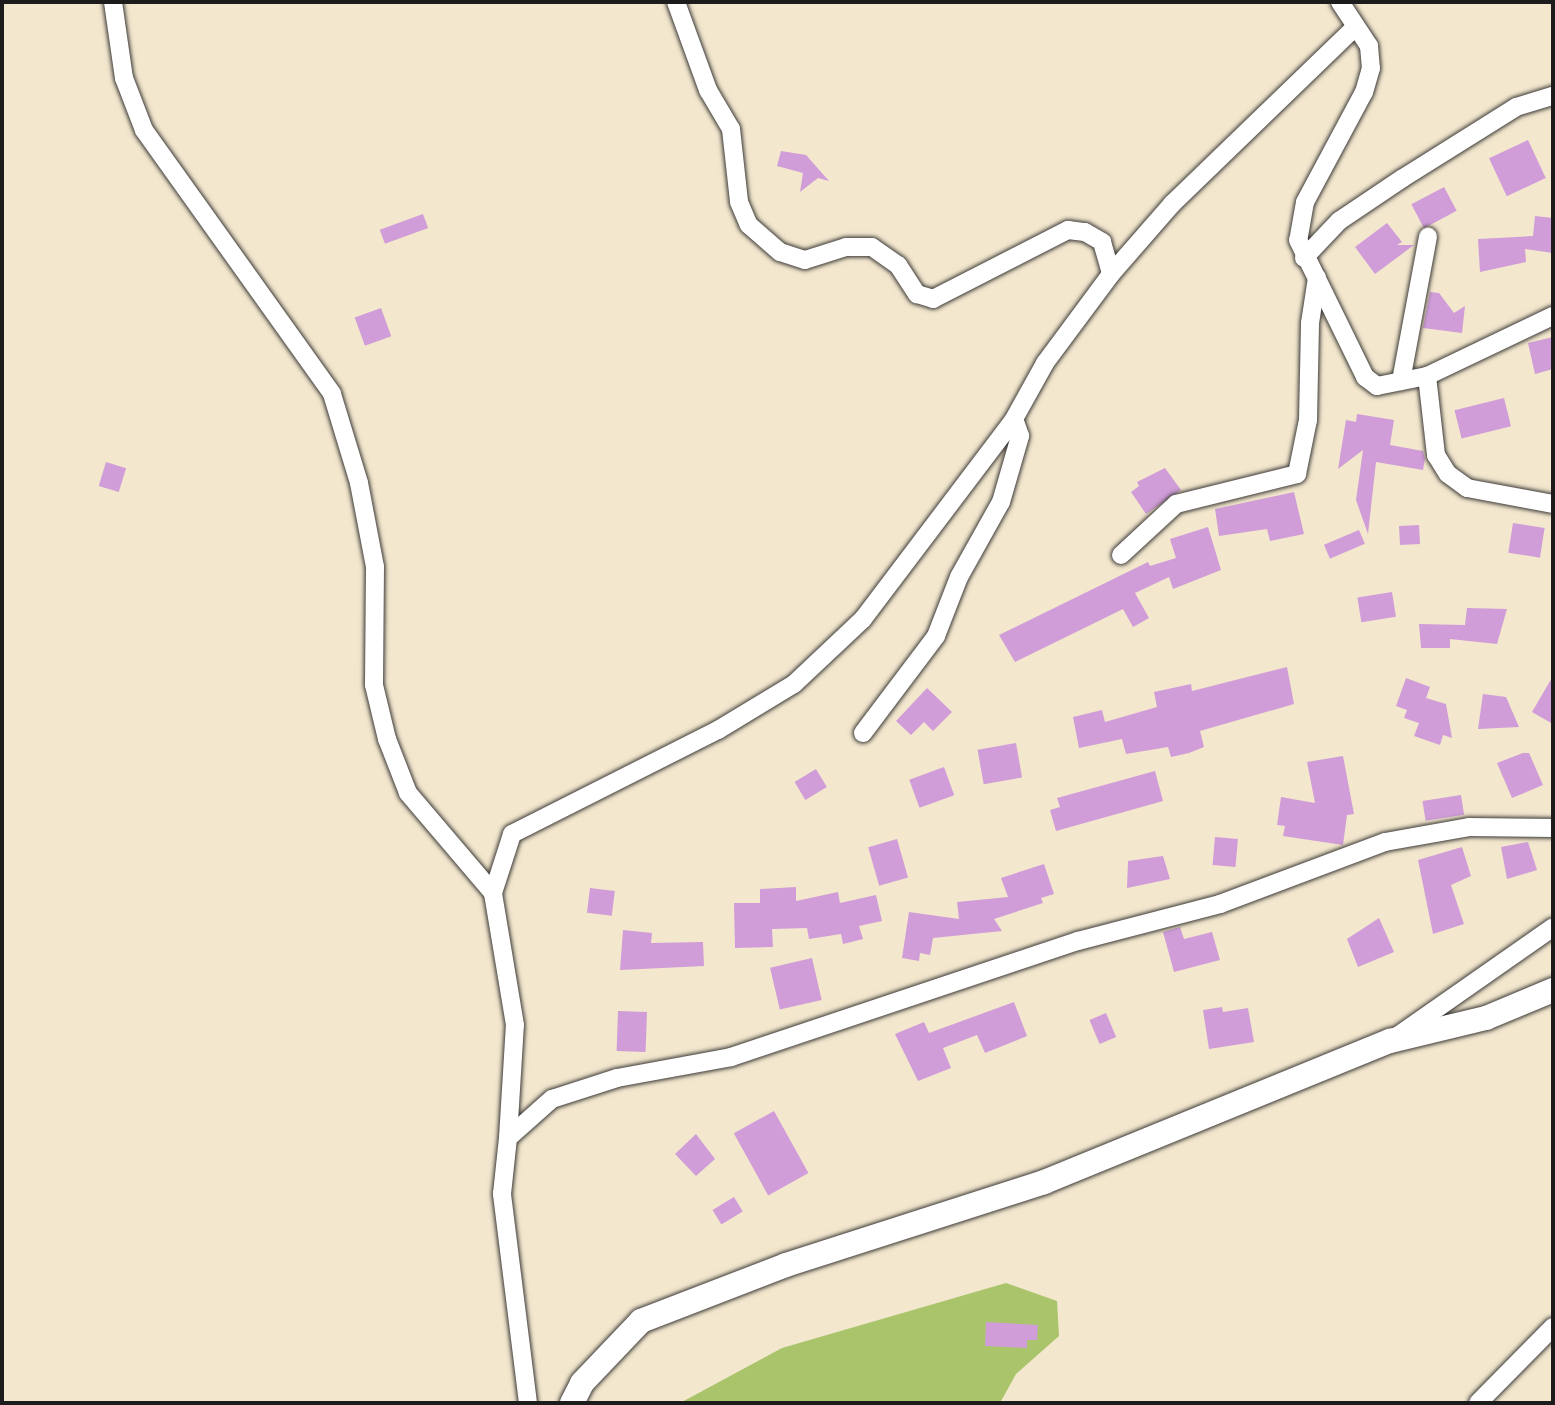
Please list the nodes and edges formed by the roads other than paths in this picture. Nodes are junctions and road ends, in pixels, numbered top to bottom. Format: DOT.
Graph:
graph roads {
  1 [pos="113,2"];
  2 [pos="676,2"];
  3 [pos="1340,2"];
  4 [pos="1355,27"];
  5 [pos="1553,96"];
  6 [pos="1428,237"];
  7 [pos="1304,258"];
  8 [pos="1111,274"];
  9 [pos="1317,278"];
  10 [pos="1553,316"];
  11 [pos="1427,376"];
  12 [pos="1401,381"];
  13 [pos="1014,419"];
  14 [pos="1553,504"];
  15 [pos="1121,555"];
  16 [pos="863,733"];
  17 [pos="1553,828"];
  18 [pos="493,893"];
  19 [pos="1553,927"];
  20 [pos="1553,990"];
  21 [pos="1390,1041"];
  22 [pos="508,1138"];
  23 [pos="1553,1327"];
  24 [pos="528,1403"];
  25 [pos="572,1403"];
  26 [pos="1478,1403"];
  1 -- 18 [label="street"];
  2 -- 8 [label="street"];
  3 -- 4 [label="street"];
  4 -- 7 [label="street"];
  4 -- 8 [label="street"];
  5 -- 7 [label="street"];
  6 -- 12 [label="street"];
  7 -- 9 [label="street"];
  8 -- 13 [label="street"];
  9 -- 12 [label="street"];
  9 -- 15 [label="street"];
  10 -- 11 [label="street"];
  11 -- 12 [label="street"];
  11 -- 14 [label="street"];
  13 -- 16 [label="street"];
  13 -- 18 [label="street"];
  17 -- 22 [label="street"];
  18 -- 22 [label="street"];
  19 -- 21 [label="street"];
  20 -- 21 [label="street"];
  21 -- 25 [label="street"];
  22 -- 24 [label="street"];
  23 -- 26 [label="street"];
}
